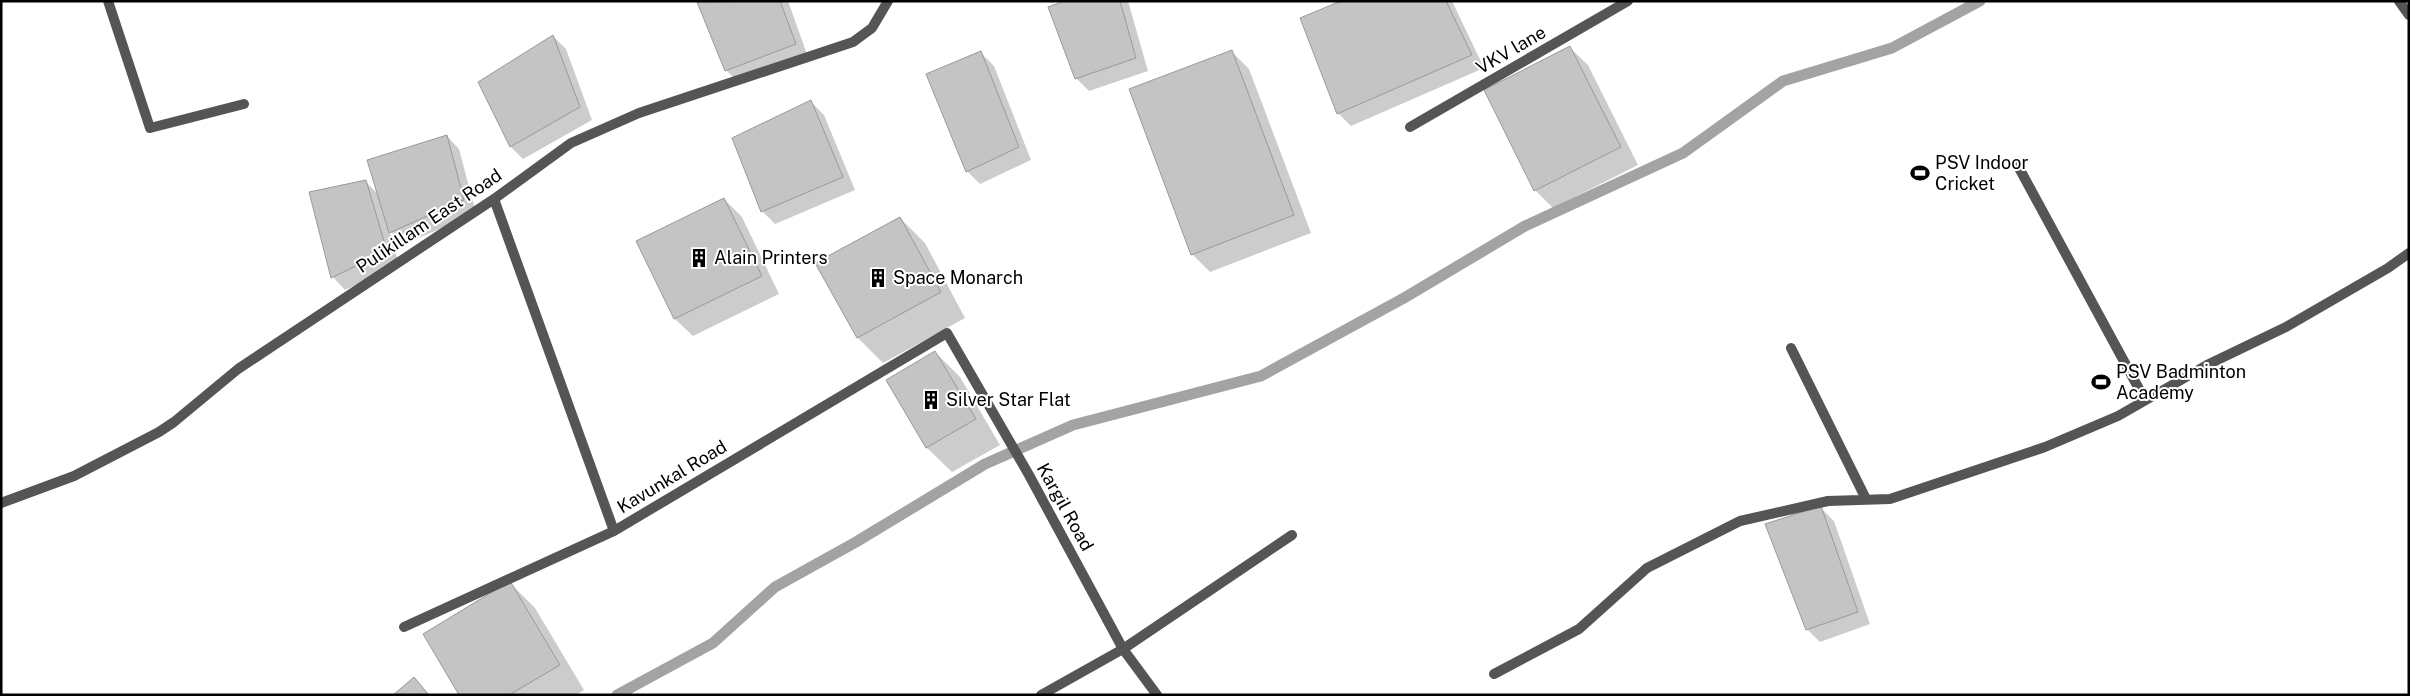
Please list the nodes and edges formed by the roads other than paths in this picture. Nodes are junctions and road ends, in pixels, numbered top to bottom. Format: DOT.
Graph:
graph roads {
  1 [pos="108,1"];
  2 [pos="888,1"];
  3 [pos="1628,1"];
  4 [pos="2399,1"];
  5 [pos="2409,15"];
  6 [pos="244,104"];
  7 [pos="1410,127"];
  8 [pos="2018,166"];
  9 [pos="494,199"];
  10 [pos="2409,253"];
  11 [pos="947,333"];
  12 [pos="1791,348"];
  13 [pos="2145,400"];
  14 [pos="1866,499"];
  15 [pos="1,503"];
  16 [pos="614,531"];
  17 [pos="1292,534"];
  18 [pos="404,627"];
  19 [pos="1123,649"];
  20 [pos="1494,674"];
  21 [pos="1041,695"];
  22 [pos="1156,695"];
  1 -- 6 [label="street"];
  2 -- 9 [label="street, Pulikillam East Road"];
  3 -- 7 [label="street, VKV lane"];
  4 -- 5 [label="street"];
  8 -- 13 [label="street"];
  9 -- 15 [label="street, Pulikillam East Road"];
  9 -- 16 [label="street, Kavunkal Road"];
  10 -- 13 [label="street"];
  11 -- 16 [label="street, Kavunkal Road"];
  11 -- 19 [label="street, Kargil Road"];
  12 -- 14 [label="street"];
  13 -- 14 [label="street"];
  14 -- 20 [label="street"];
  16 -- 18 [label="street"];
  17 -- 19 [label="street"];
  19 -- 21 [label="street"];
  19 -- 22 [label="street, Kargil Road"];
}
